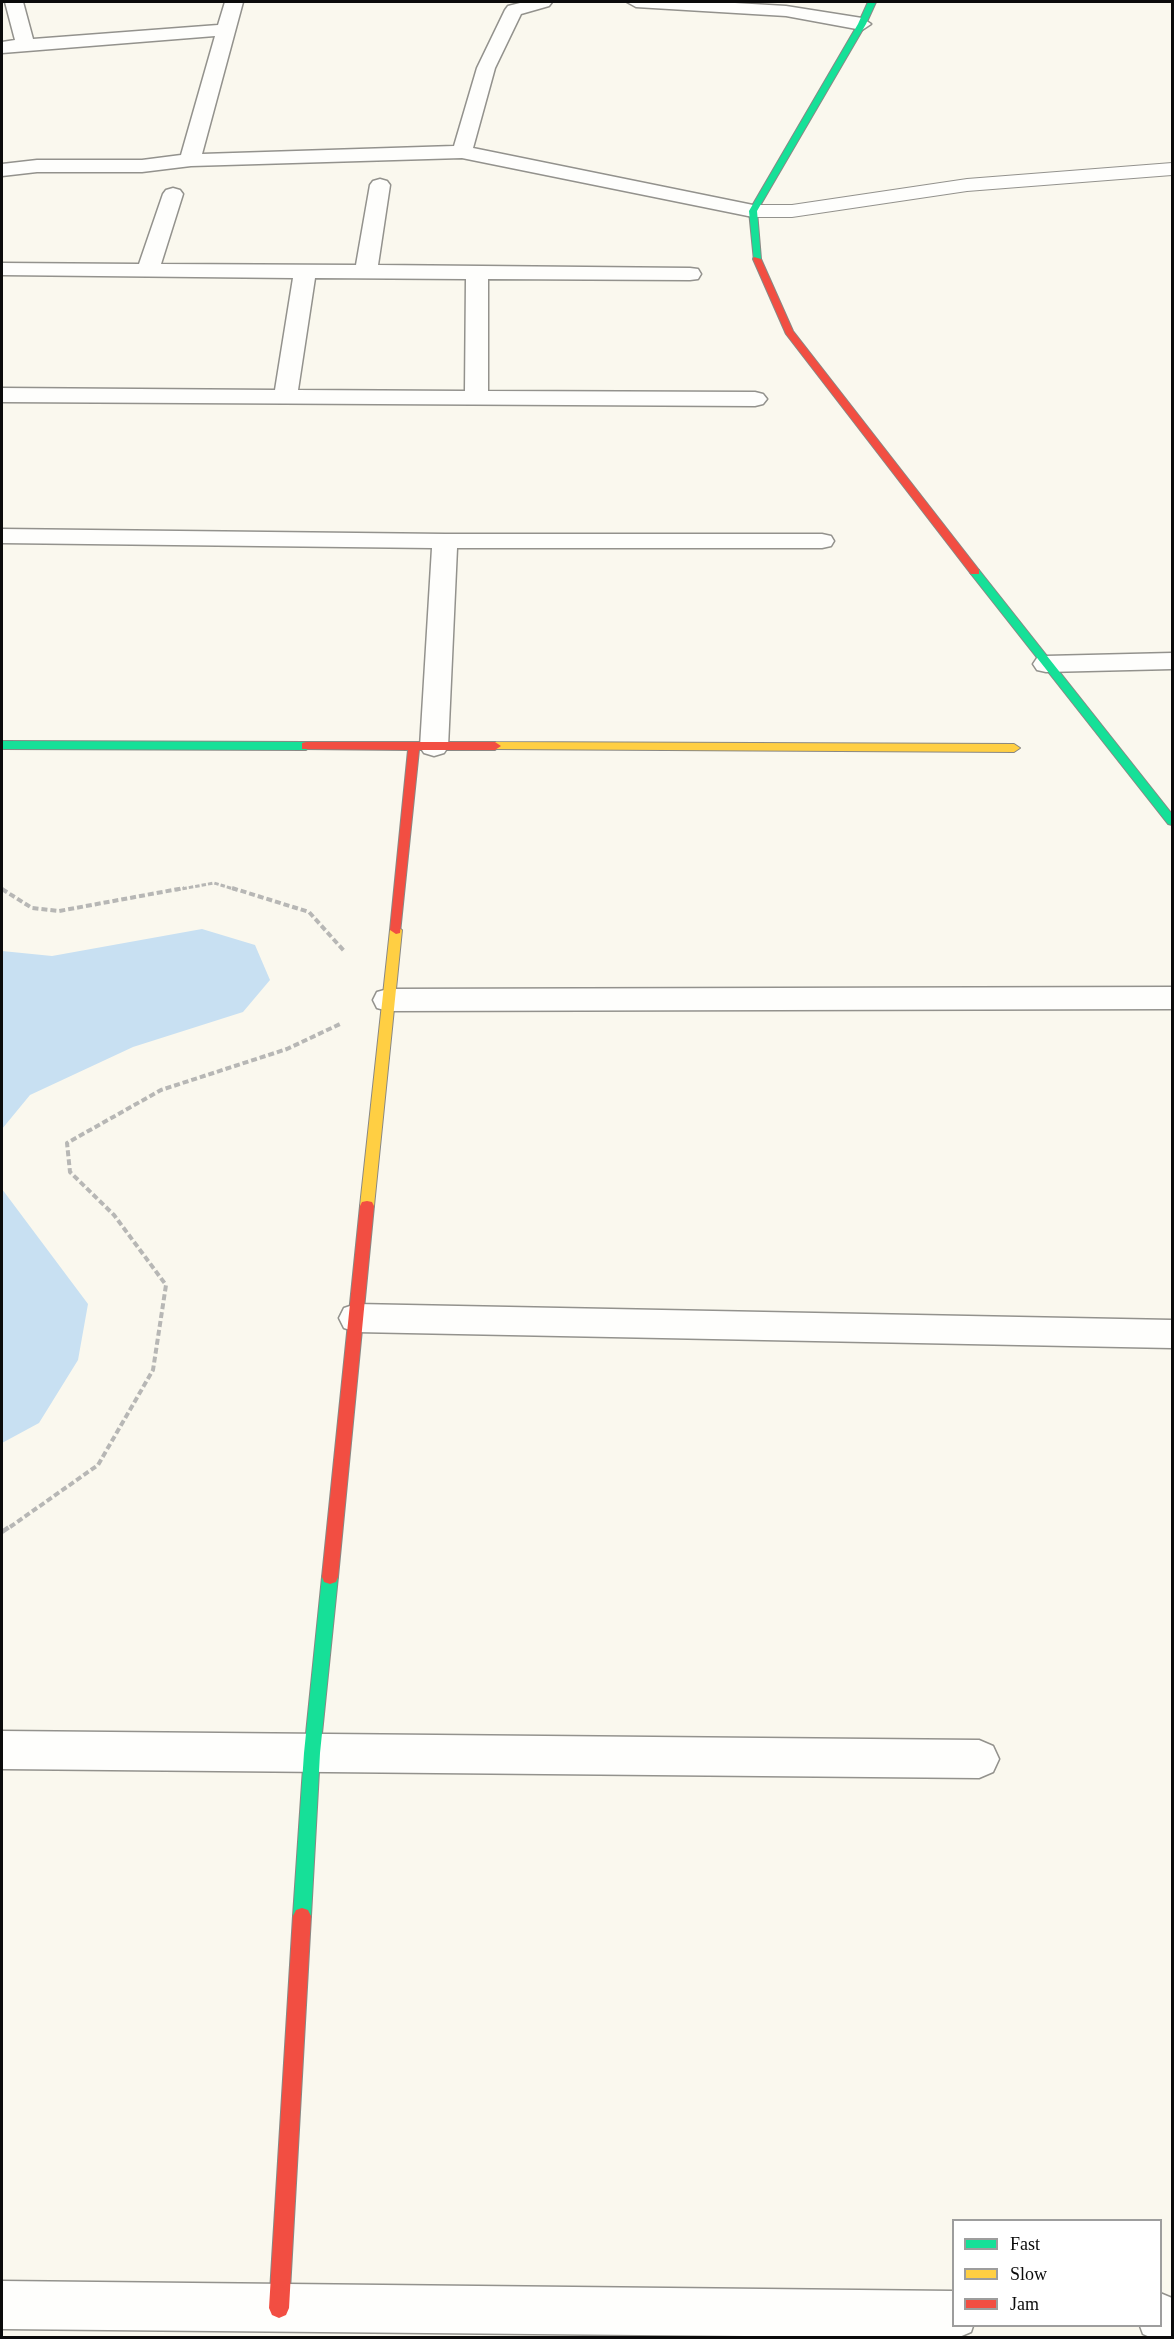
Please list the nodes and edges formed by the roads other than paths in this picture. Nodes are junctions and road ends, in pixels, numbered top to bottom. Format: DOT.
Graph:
graph roads {
  1 [pos="14,2"];
  2 [pos="234,2"];
  3 [pos="543,2"];
  4 [pos="636,2"];
  5 [pos="872,2"];
  6 [pos="862,24"];
  7 [pos="225,30"];
  8 [pos="25,45"];
  9 [pos="2,47"];
  10 [pos="462,152"];
  11 [pos="191,160"];
  12 [pos="1173,169"];
  13 [pos="2,170"];
  14 [pos="380,185"];
  15 [pos="173,194"];
  16 [pos="753,211"];
  17 [pos="2,269"];
  18 [pos="148,270"];
  19 [pos="305,271"];
  20 [pos="366,272"];
  21 [pos="477,272"];
  22 [pos="690,274"];
  23 [pos="2,395"];
  24 [pos="285,397"];
  25 [pos="476,398"];
  26 [pos="755,399"];
  27 [pos="2,537"];
  28 [pos="445,541"];
  29 [pos="822,541"];
  30 [pos="1173,661"];
  31 [pos="1046,664"];
  32 [pos="2,745"];
  33 [pos="424,748"];
  34 [pos="1014,748"];
  35 [pos="1173,821"];
  36 [pos="1173,998"];
  37 [pos="388,1000"];
  38 [pos="356,1318"];
  39 [pos="1173,1334"];
  40 [pos="2,1750"];
  41 [pos="312,1753"];
  42 [pos="979,1759"];
  43 [pos="2,2305"];
  44 [pos="279,2308"];
  45 [pos="952,2315"];
  46 [pos="850,2325"];
  1 -- 8 [label="street"];
  2 -- 7 [label="street"];
  3 -- 10 [label="street"];
  4 -- 6 [label="street"];
  5 -- 6 [label="street"];
  6 -- 16 [label="street"];
  7 -- 8 [label="street"];
  7 -- 11 [label="street"];
  8 -- 9 [label="street"];
  10 -- 11 [label="street"];
  10 -- 16 [label="street"];
  11 -- 13 [label="street"];
  12 -- 16 [label="lane"];
  14 -- 20 [label="street"];
  15 -- 18 [label="street"];
  16 -- 31 [label="street"];
  17 -- 18 [label="street"];
  18 -- 19 [label="street"];
  19 -- 20 [label="street"];
  19 -- 24 [label="street"];
  20 -- 21 [label="street"];
  21 -- 22 [label="street"];
  21 -- 25 [label="street"];
  23 -- 24 [label="street"];
  24 -- 25 [label="street"];
  25 -- 26 [label="street"];
  27 -- 28 [label="street"];
  28 -- 29 [label="street"];
  28 -- 33 [label="street"];
  30 -- 31 [label="street"];
  31 -- 35 [label="street"];
  32 -- 33 [label="street"];
  33 -- 34 [label="street"];
  33 -- 37 [label="street"];
  36 -- 37 [label="street"];
  37 -- 38 [label="street"];
  38 -- 39 [label="street"];
  38 -- 41 [label="street"];
  40 -- 41 [label="street"];
  41 -- 42 [label="street"];
  41 -- 44 [label="street"];
  43 -- 44 [label="street"];
  44 -- 46 [label="street"];
  45 -- 46 [label="street"];
}
